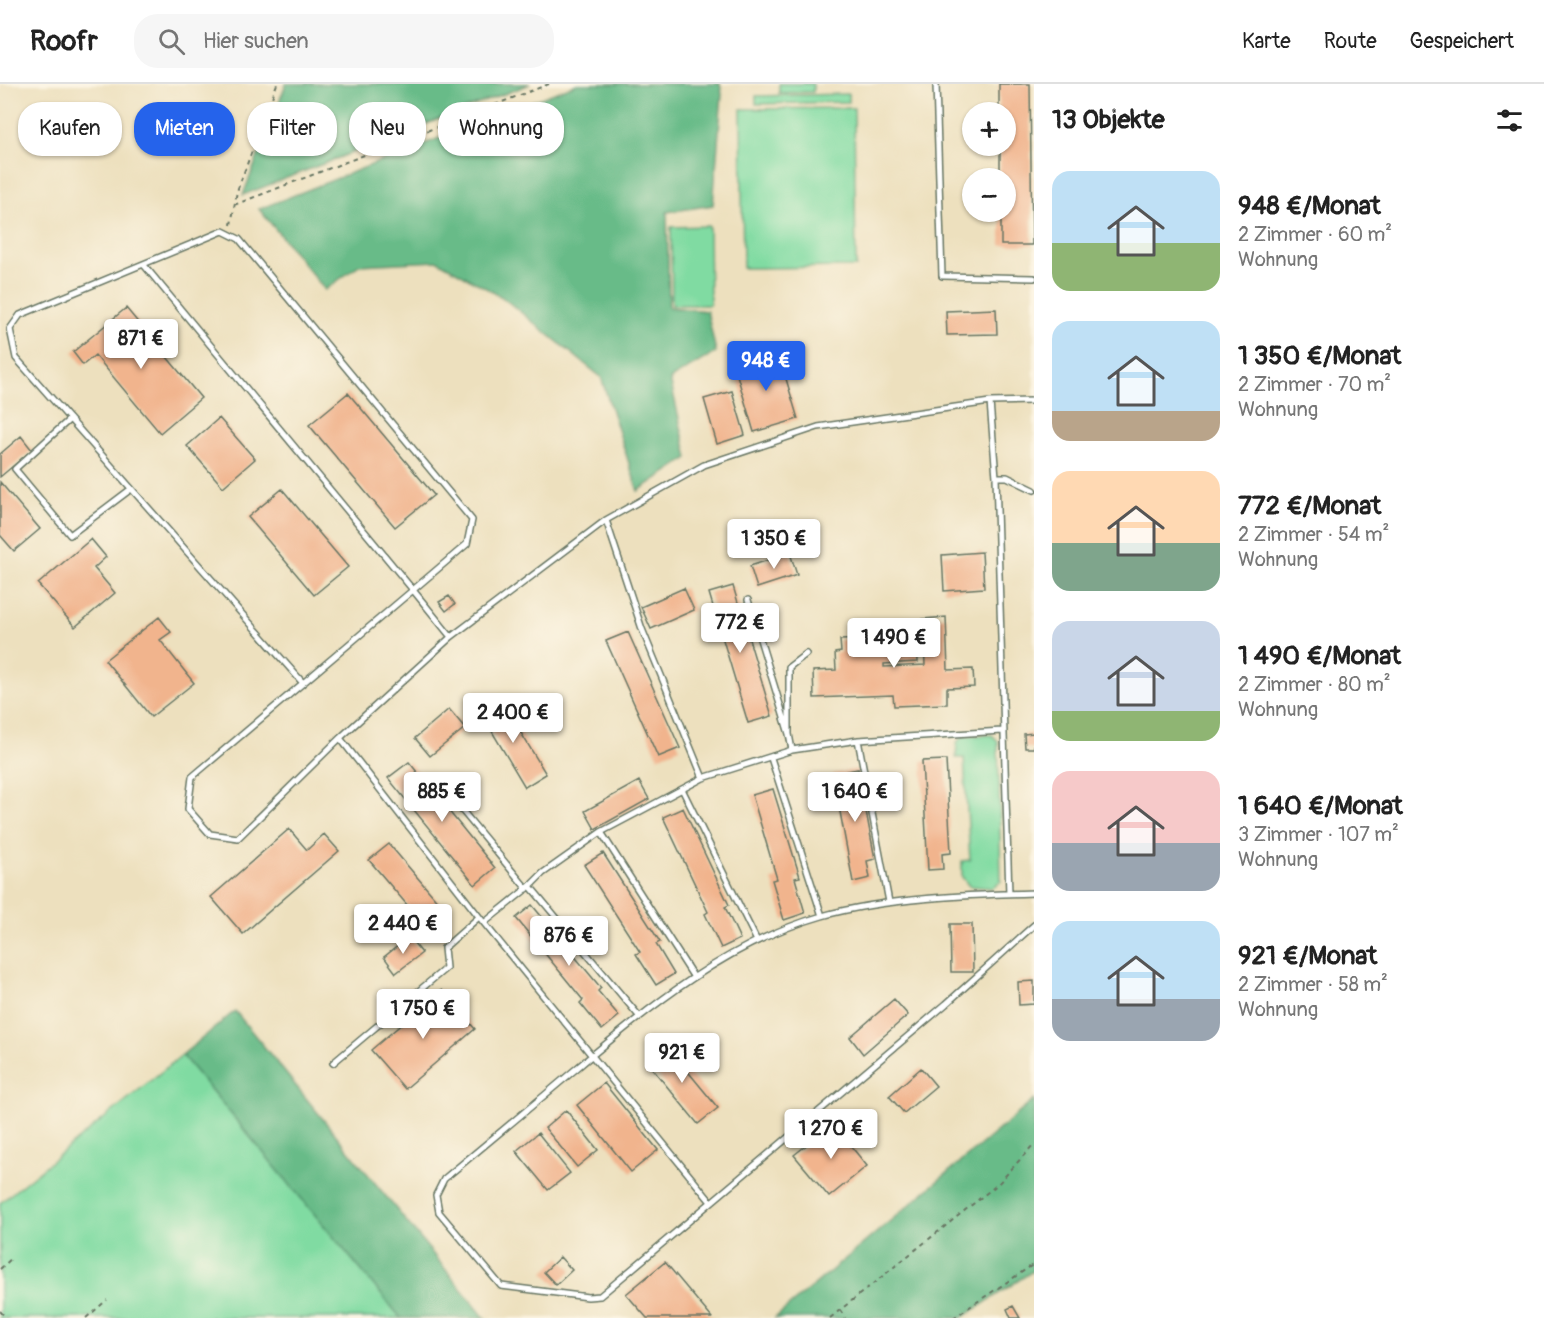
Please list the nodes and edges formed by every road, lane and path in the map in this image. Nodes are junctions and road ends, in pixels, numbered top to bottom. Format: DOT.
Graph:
graph roads {
  1 [pos="277,84"];
  2 [pos="549,84"];
  3 [pos="936,84"];
  4 [pos="234,205"];
  5 [pos="230,234"];
  6 [pos="144,265"];
  7 [pos="1034,278"];
  8 [pos="1034,401"];
  9 [pos="990,402"];
  10 [pos="70,419"];
  11 [pos="996,477"];
  12 [pos="131,489"];
  13 [pos="1034,490"];
  14 [pos="606,520"];
  15 [pos="413,590"];
  16 [pos="748,600"];
  17 [pos="451,637"];
  18 [pos="806,654"];
  19 [pos="303,683"];
  20 [pos="1002,731"];
  21 [pos="789,734"];
  22 [pos="340,738"];
  23 [pos="858,740"];
  24 [pos="792,750"];
  25 [pos="771,758"];
  26 [pos="703,778"];
  27 [pos="436,779"];
  28 [pos="682,789"];
  29 [pos="601,832"];
  30 [pos="529,888"];
  31 [pos="1034,893"];
  32 [pos="1009,894"];
  33 [pos="889,903"];
  34 [pos="822,916"];
  35 [pos="479,917"];
  36 [pos="483,923"];
  37 [pos="1034,925"];
  38 [pos="757,941"];
  39 [pos="693,976"];
  40 [pos="639,1016"];
  41 [pos="591,1056"];
  42 [pos="333,1063"];
  43 [pos="1034,1144"];
  44 [pos="711,1202"];
  45 [pos="13,1257"];
  46 [pos="1034,1264"];
  47 [pos="0,1269"];
  48 [pos="107,1300"];
  49 [pos="840,1309"];
  50 [pos="0,1311"];
  51 [pos="6,1318"];
  52 [pos="86,1318"];
  53 [pos="830,1318"];
  54 [pos="845,1318"];
  55 [pos="952,1318"];
  1 -- 4 [label="path"];
  2 -- 4 [label="path"];
  3 -- 7 [label="lane"];
  4 -- 5 [label="path"];
  5 -- 6 [label="lane"];
  5 -- 15 [label="lane"];
  6 -- 10 [label="lane"];
  6 -- 15 [label="lane"];
  8 -- 9 [label="lane"];
  9 -- 11 [label="lane"];
  9 -- 14 [label="lane"];
  10 -- 12 [label="lane"];
  10 -- 12 [label="lane"];
  11 -- 13 [label="lane"];
  11 -- 20 [label="lane"];
  12 -- 19 [label="lane"];
  14 -- 17 [label="lane"];
  14 -- 26 [label="lane"];
  15 -- 17 [label="lane"];
  15 -- 19 [label="lane"];
  16 -- 21 [label="lane"];
  17 -- 22 [label="lane"];
  18 -- 21 [label="lane"];
  19 -- 22 [label="lane"];
  20 -- 23 [label="lane"];
  20 -- 32 [label="lane"];
  21 -- 24 [label="lane"];
  22 -- 35 [label="lane"];
  23 -- 24 [label="lane"];
  23 -- 33 [label="lane"];
  24 -- 25 [label="lane"];
  25 -- 26 [label="lane"];
  25 -- 34 [label="lane"];
  26 -- 28 [label="lane"];
  27 -- 30 [label="lane"];
  28 -- 29 [label="lane"];
  28 -- 38 [label="lane"];
  29 -- 30 [label="lane"];
  29 -- 39 [label="lane"];
  30 -- 36 [label="lane"];
  30 -- 40 [label="lane"];
  31 -- 32 [label="lane"];
  32 -- 33 [label="lane"];
  33 -- 34 [label="lane"];
  34 -- 38 [label="lane"];
  35 -- 36 [label="lane"];
  35 -- 42 [label="lane"];
  36 -- 41 [label="lane"];
  37 -- 44 [label="lane"];
  38 -- 39 [label="lane"];
  39 -- 40 [label="lane"];
  40 -- 41 [label="lane"];
  41 -- 44 [label="lane"];
  41 -- 44 [label="lane"];
  43 -- 49 [label="path"];
  45 -- 47 [label="path"];
  46 -- 55 [label="path"];
  48 -- 52 [label="path"];
  49 -- 53 [label="path"];
  49 -- 54 [label="path"];
  50 -- 51 [label="path"];
}
